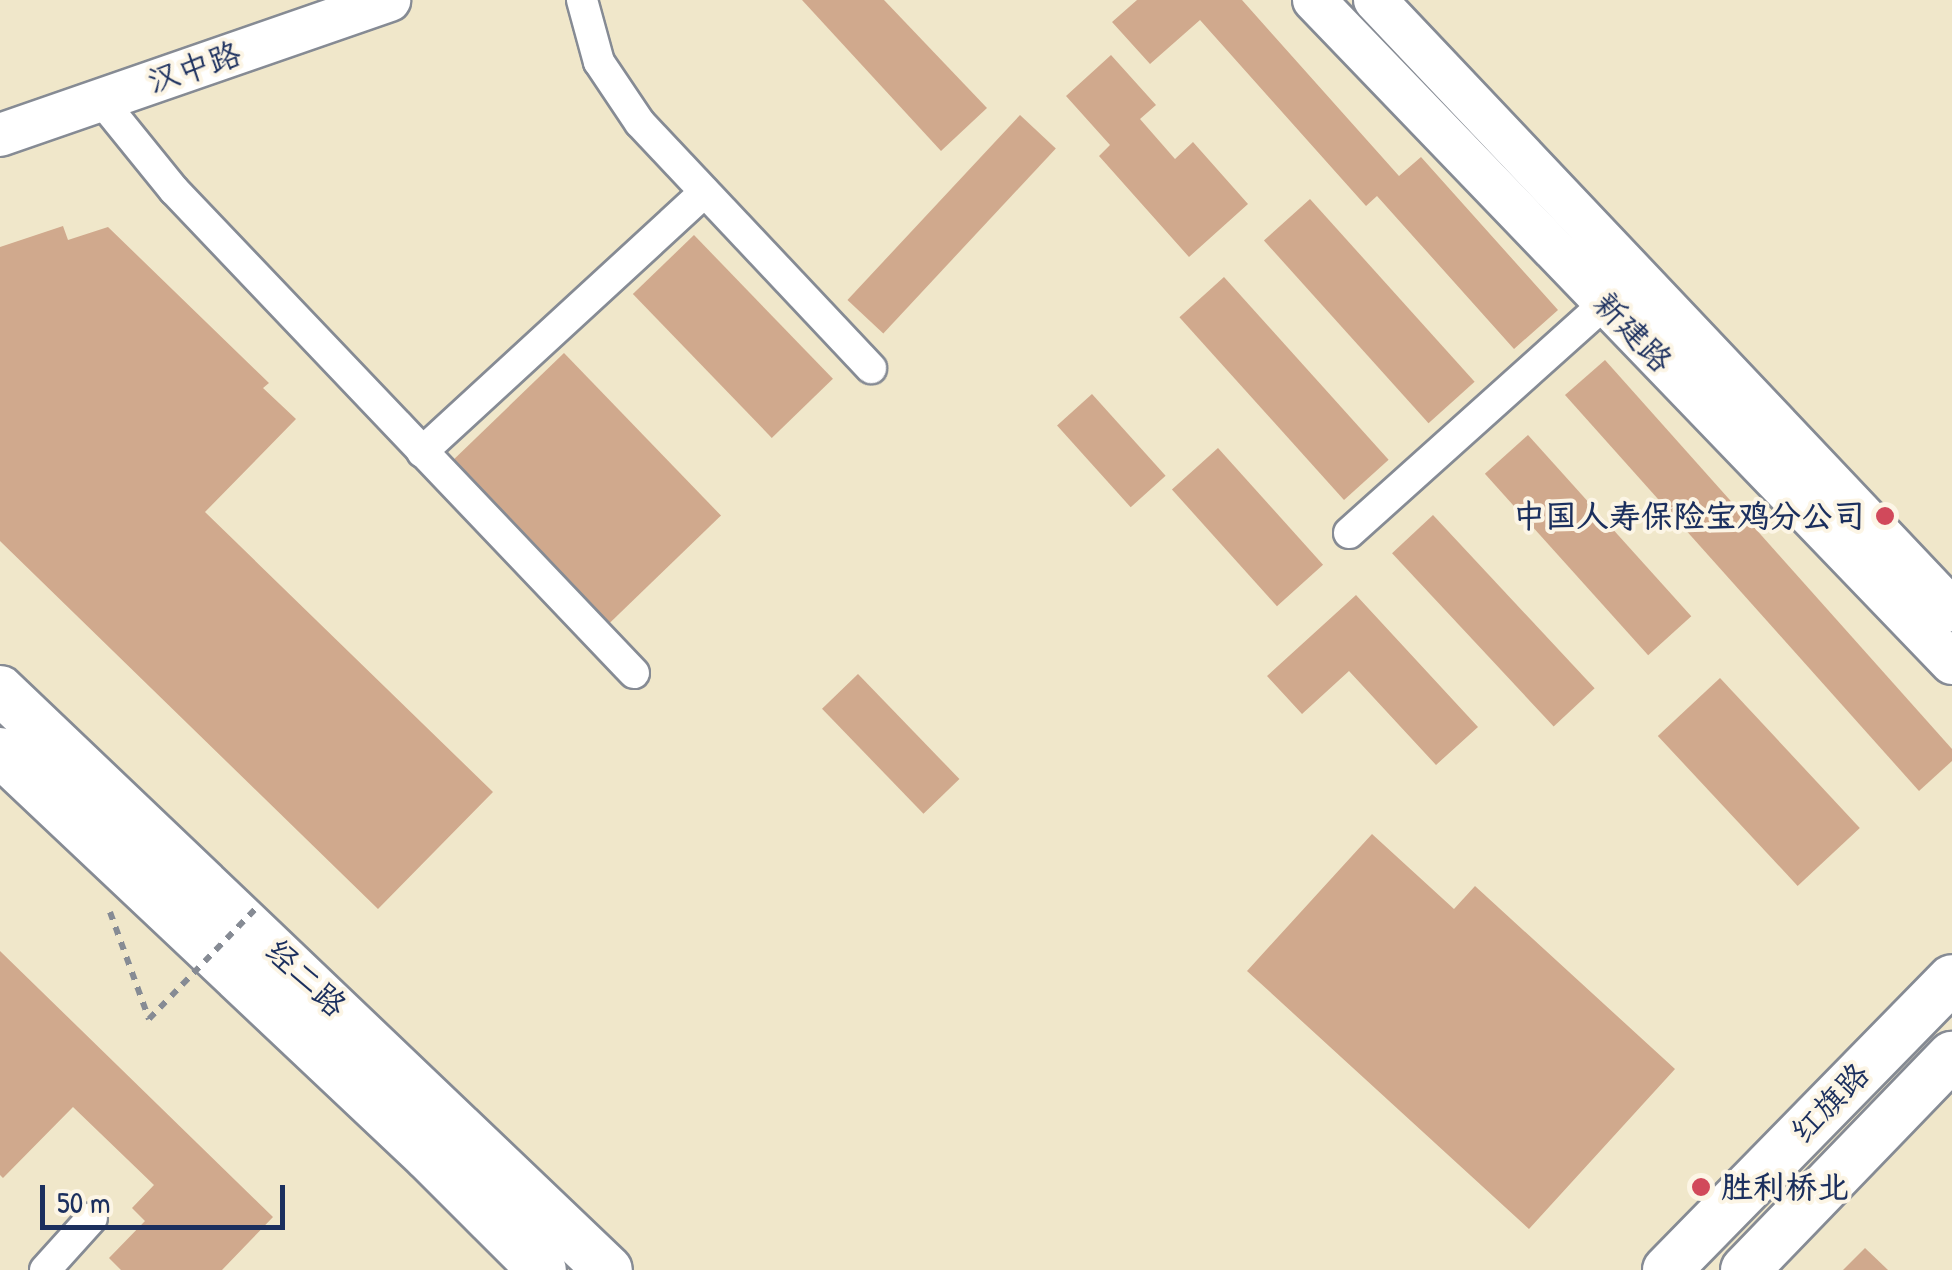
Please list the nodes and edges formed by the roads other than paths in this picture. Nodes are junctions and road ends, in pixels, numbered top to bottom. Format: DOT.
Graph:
graph roads {
  1 [pos="389,0"];
  2 [pos="582,0"];
  3 [pos="1314,0"];
  4 [pos="1375,0"];
  5 [pos="102,100"];
  6 [pos="0,135"];
  7 [pos="705,192"];
  8 [pos="1606,303"];
  9 [pos="871,368"];
  10 [pos="422,452"];
  11 [pos="1348,533"];
  12 [pos="1952,610"];
  13 [pos="1952,664"];
  14 [pos="634,674"];
  15 [pos="0,690"];
  16 [pos="0,752"];
  17 [pos="1952,979"];
  18 [pos="1952,1056"];
  19 [pos="92,1218"];
  20 [pos="45,1270"];
  21 [pos="542,1270"];
  22 [pos="608,1270"];
  23 [pos="1666,1270"];
  24 [pos="1746,1270"];
  1 -- 5 [label="main road, 汉中路"];
  2 -- 7 [label="street"];
  3 -- 8 [label="main road, 新建路"];
  4 -- 12 [label="main road, 新建路"];
  5 -- 6 [label="main road, 汉中路"];
  5 -- 10 [label="street"];
  7 -- 9 [label="street"];
  7 -- 10 [label="street"];
  8 -- 11 [label="street"];
  8 -- 13 [label="main road, 新建路"];
  10 -- 14 [label="street"];
  15 -- 22 [label="main road, 经二路"];
  16 -- 21 [label="main road, 经二路"];
  17 -- 23 [label="main road, 红旗路"];
  18 -- 24 [label="main road, 红旗路"];
  19 -- 20 [label="street"];
}
